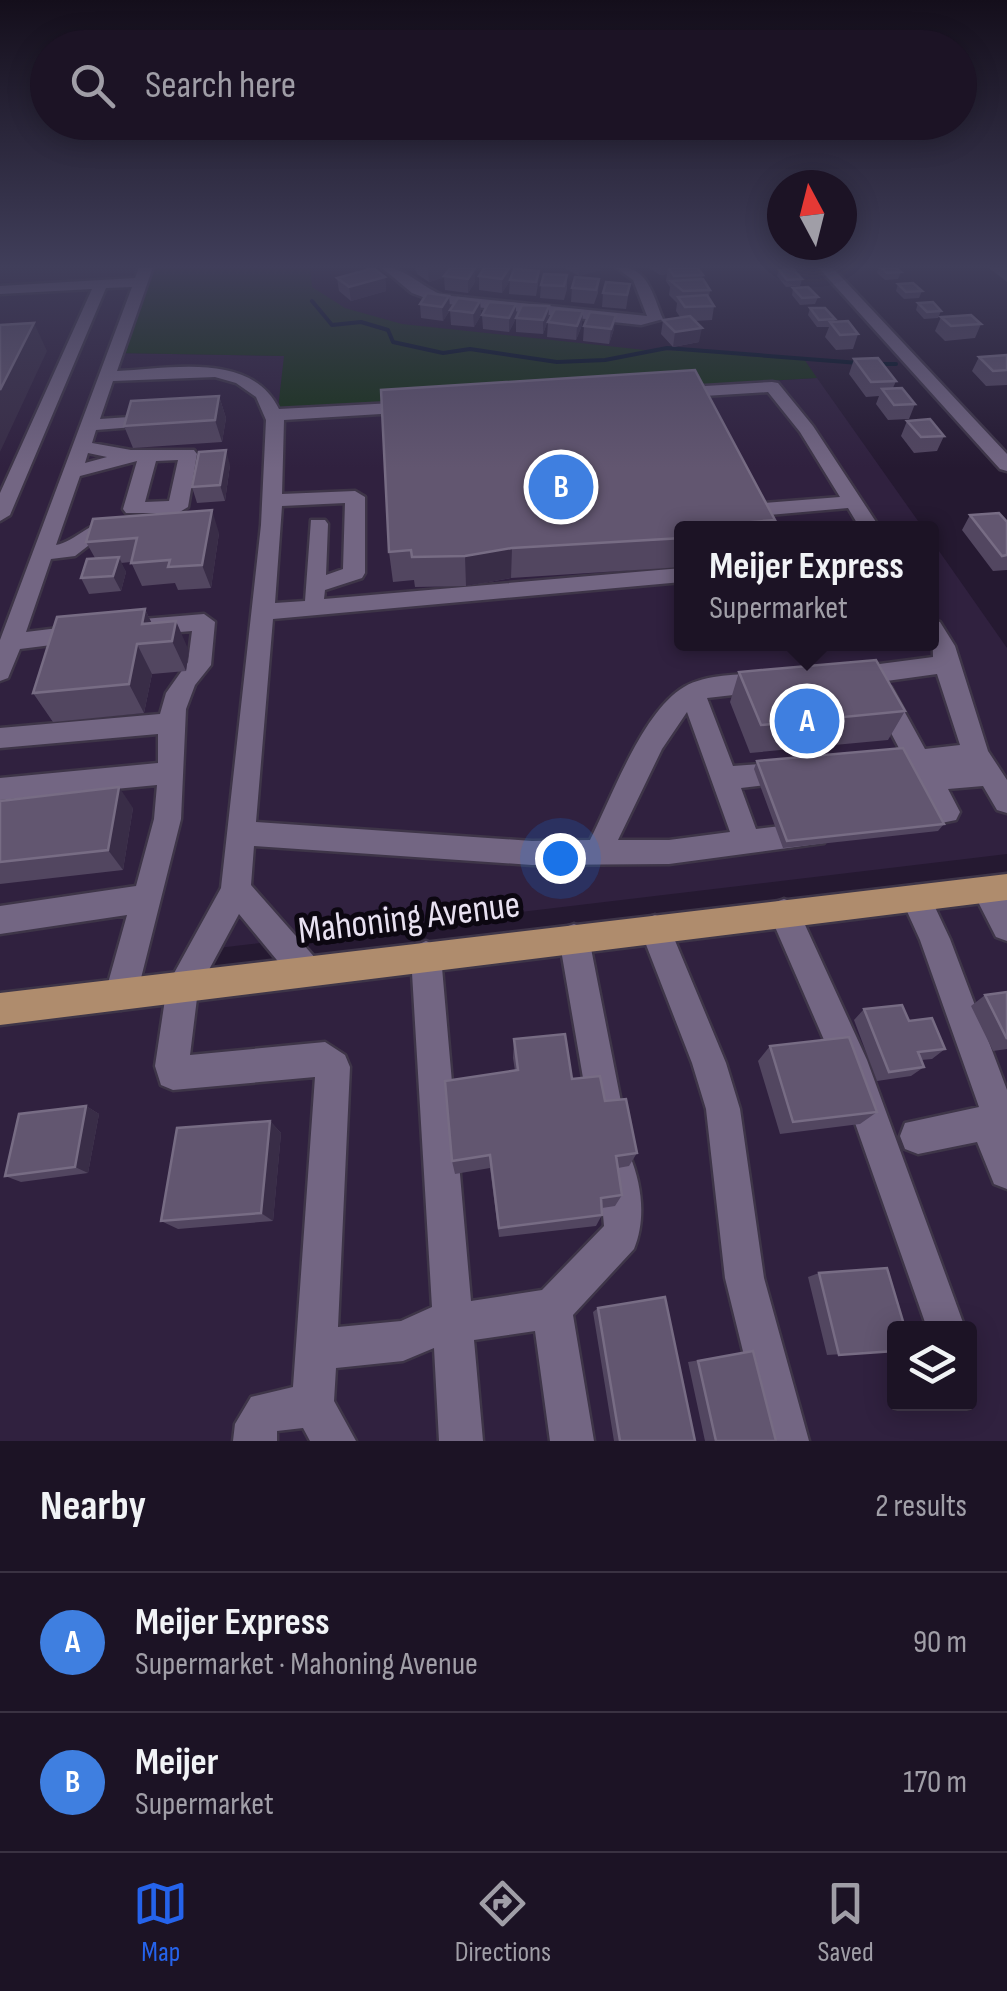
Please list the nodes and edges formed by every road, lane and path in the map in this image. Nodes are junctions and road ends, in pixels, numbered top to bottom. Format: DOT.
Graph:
graph roads {
  1 [pos="79,334"];
  2 [pos="122,334"];
  3 [pos="887,334"];
  4 [pos="107,376"];
  5 [pos="656,394"];
  6 [pos="426,406"];
  7 [pos="273,415"];
  8 [pos="181,418"];
  9 [pos="89,425"];
  10 [pos="82,446"];
  11 [pos="1007,465"];
  12 [pos="72,472"];
  13 [pos="272,500"];
  14 [pos="3,504"];
  15 [pos="862,515"];
  16 [pos="758,521"];
  17 [pos="832,521"];
  18 [pos="194,522"];
  19 [pos="318,524"];
  20 [pos="43,552"];
  21 [pos="674,576"];
  22 [pos="314,596"];
  23 [pos="261,612"];
  24 [pos="939,639"];
  25 [pos="10,642"];
  26 [pos="946,664"];
  27 [pos="0,672"];
  28 [pos="872,674"];
  29 [pos="840,676"];
  30 [pos="791,680"];
  31 [pos="694,693"];
  32 [pos="171,723"];
  33 [pos="0,738"];
  34 [pos="982,765"];
  35 [pos="924,771"];
  36 [pos="170,773"];
  37 [pos="724,778"];
  38 [pos="2,793"];
  39 [pos="1007,802"];
  40 [pos="788,804"];
  41 [pos="240,833"];
  42 [pos="747,842"];
  43 [pos="598,852"];
  44 [pos="997,888"];
  45 [pos="236,889"];
  46 [pos="148,898"];
  47 [pos="916,898"];
  48 [pos="784,914"];
  49 [pos="0,920"];
  50 [pos="1007,927"];
  51 [pos="655,928"];
  52 [pos="574,938"];
  53 [pos="426,956"];
  54 [pos="306,971"];
  55 [pos="183,986"];
  56 [pos="121,994"];
  57 [pos="0,1008"];
  58 [pos="606,1116"];
  59 [pos="1004,1119"];
  60 [pos="918,1136"];
  61 [pos="617,1169"];
  62 [pos="1007,1171"];
  63 [pos="552,1308"];
  64 [pos="454,1318"];
  65 [pos="945,1321"];
  66 [pos="316,1350"];
  67 [pos="323,1423"];
  68 [pos="454,1437"];
  69 [pos="255,1441"];
  70 [pos="572,1441"];
  71 [pos="787,1441"];
  1 -- 14 [label="street"];
  2 -- 4 [label="street"];
  3 -- 11 [label="street"];
  4 -- 7 [label="street"];
  4 -- 9 [label="street"];
  5 -- 15 [label="street"];
  6 -- 7 [label="street"];
  7 -- 13 [label="street"];
  8 -- 9 [label="street"];
  9 -- 10 [label="street"];
  10 -- 12 [label="street"];
  10 -- 12 [label="street"];
  12 -- 20 [label="street"];
  13 -- 22 [label="street"];
  13 -- 23 [label="street"];
  15 -- 16 [label="street"];
  15 -- 17 [label="street"];
  18 -- 20 [label="street"];
  19 -- 22 [label="street"];
  20 -- 25 [label="street"];
  21 -- 22 [label="street"];
  22 -- 23 [label="street"];
  23 -- 41 [label="street"];
  24 -- 26 [label="street"];
  25 -- 27 [label="street"];
  25 -- 32 [label="street"];
  26 -- 28 [label="street"];
  26 -- 34 [label="street"];
  28 -- 29 [label="street"];
  28 -- 35 [label="street"];
  30 -- 31 [label="street"];
  31 -- 37 [label="street"];
  31 -- 43 [label="street"];
  32 -- 33 [label="street"];
  32 -- 36 [label="street"];
  34 -- 35 [label="street"];
  34 -- 39 [label="street"];
  35 -- 35 [label="street"];
  36 -- 38 [label="street"];
  36 -- 46 [label="street"];
  37 -- 40 [label="street"];
  37 -- 42 [label="street"];
  40 -- 40 [label="street"];
  40 -- 42 [label="street"];
  41 -- 43 [label="street"];
  41 -- 45 [label="street"];
  42 -- 43 [label="street"];
  44 -- 47 [label="main road, Mahoning Avenue"];
  44 -- 50 [label="street"];
  45 -- 54 [label="street"];
  45 -- 55 [label="street"];
  46 -- 49 [label="street"];
  46 -- 56 [label="street"];
  47 -- 48 [label="main road, Mahoning Avenue"];
  47 -- 59 [label="street"];
  48 -- 51 [label="main road, Mahoning Avenue"];
  48 -- 65 [label="street"];
  51 -- 52 [label="main road, Mahoning Avenue"];
  51 -- 71 [label="street"];
  52 -- 53 [label="main road, Mahoning Avenue"];
  52 -- 58 [label="street"];
  53 -- 54 [label="main road, Mahoning Avenue"];
  53 -- 64 [label="street"];
  54 -- 55 [label="main road, Mahoning Avenue"];
  55 -- 56 [label="main road, Mahoning Avenue"];
  55 -- 66 [label="street"];
  56 -- 57 [label="main road, Mahoning Avenue"];
  59 -- 60 [label="street"];
  59 -- 62 [label="street"];
  61 -- 63 [label="street"];
  63 -- 64 [label="street"];
  63 -- 70 [label="street"];
  64 -- 66 [label="street"];
  64 -- 68 [label="street"];
  66 -- 67 [label="street"];
  67 -- 69 [label="street"];
}
